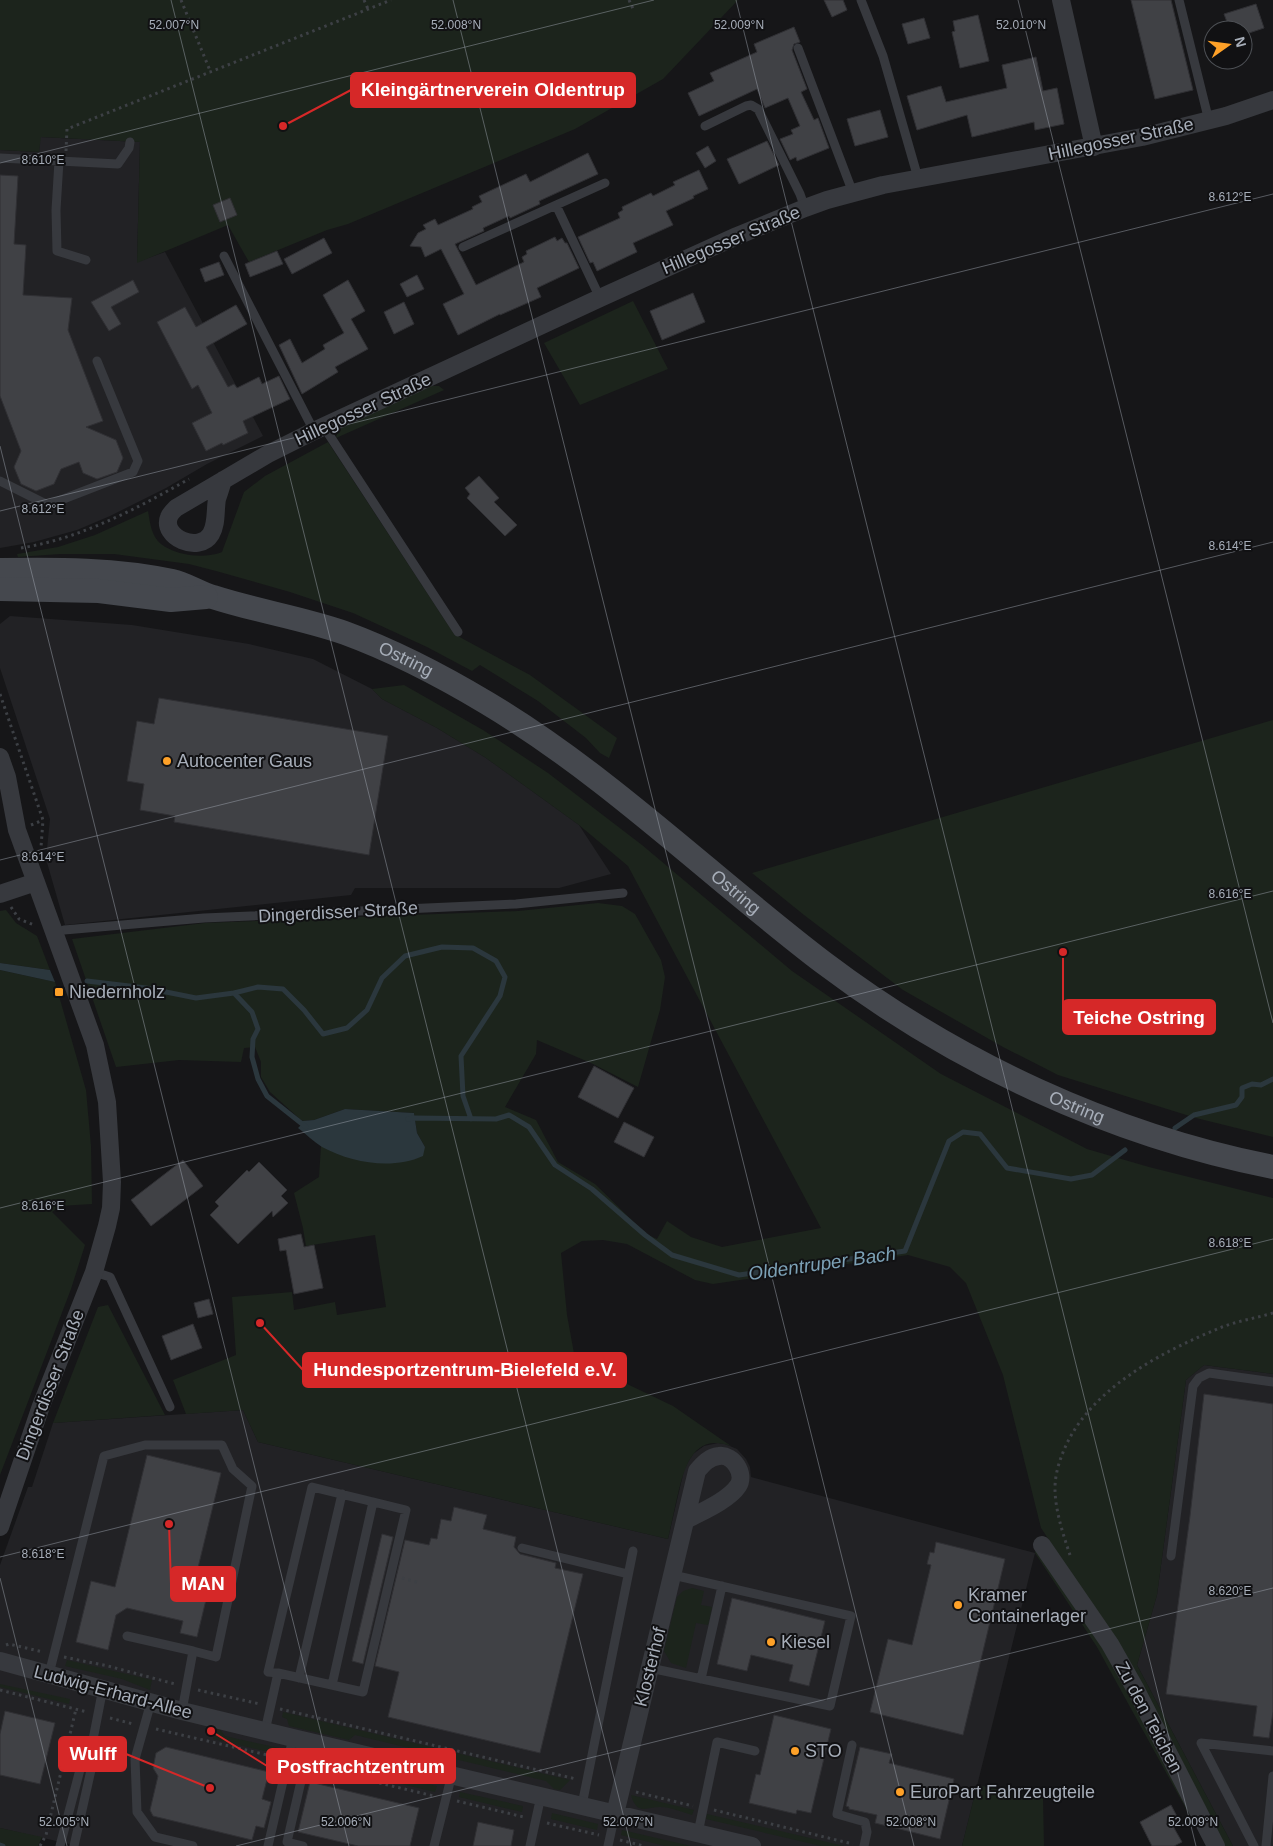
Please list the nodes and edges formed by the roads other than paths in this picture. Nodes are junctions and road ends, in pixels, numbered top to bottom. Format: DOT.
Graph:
graph roads {
  1 [pos="861,0"];
  2 [pos="1061,0"];
  3 [pos="1180,0"];
  4 [pos="798,48"];
  5 [pos="1273,100"];
  6 [pos="1209,121"];
  7 [pos="705,126"];
  8 [pos="130,142"];
  9 [pos="1094,147"];
  10 [pos="0,158"];
  11 [pos="62,161"];
  12 [pos="918,178"];
  13 [pos="605,183"];
  14 [pos="852,193"];
  15 [pos="556,205"];
  16 [pos="805,208"];
  17 [pos="463,247"];
  18 [pos="224,256"];
  19 [pos="86,260"];
  20 [pos="600,298"];
  21 [pos="97,361"];
  22 [pos="319,429"];
  23 [pos="224,480"];
  24 [pos="0,481"];
  25 [pos="0,570"];
  26 [pos="0,589"];
  27 [pos="211,597"];
  28 [pos="458,632"];
  29 [pos="0,757"];
  30 [pos="0,801"];
  31 [pos="17,830"];
  32 [pos="36,882"];
  33 [pos="3,893"];
  34 [pos="624,893"];
  35 [pos="54,934"];
  36 [pos="1273,1167"];
  37 [pos="94,1272"];
  38 [pos="1273,1382"];
  39 [pos="170,1407"];
  40 [pos="342,1494"];
  41 [pos="373,1502"];
  42 [pos="686,1520"];
  43 [pos="0,1527"];
  44 [pos="1042,1545"];
  45 [pos="522,1548"];
  46 [pos="633,1551"];
  47 [pos="1170,1556"];
  48 [pos="628,1574"];
  49 [pos="673,1575"];
  50 [pos="722,1586"];
  51 [pos="127,1636"];
  52 [pos="193,1651"];
  53 [pos="0,1661"];
  54 [pos="650,1668"];
  55 [pos="278,1673"];
  56 [pos="49,1674"];
  57 [pos="299,1678"];
  58 [pos="702,1679"];
  59 [pos="332,1685"];
  60 [pos="103,1688"];
  61 [pos="151,1702"];
  62 [pos="182,1711"];
  63 [pos="265,1731"];
  64 [pos="301,1740"];
  65 [pos="852,1745"];
  66 [pos="754,1751"];
  67 [pos="1273,1751"];
  68 [pos="90,1755"];
  69 [pos="452,1774"];
  70 [pos="1273,1776"];
  71 [pos="541,1796"];
  72 [pos="582,1806"];
  73 [pos="615,1814"];
  74 [pos="698,1833"];
  75 [pos="609,1842"];
  76 [pos="715,1842"];
  77 [pos="60,1846"];
  78 [pos="74,1846"];
  79 [pos="193,1846"];
  80 [pos="268,1846"];
  81 [pos="303,1846"];
  82 [pos="434,1846"];
  83 [pos="530,1846"];
  84 [pos="752,1846"];
  85 [pos="862,1846"];
  86 [pos="1216,1846"];
  87 [pos="1254,1846"];
  88 [pos="1266,1846"];
  1 -- 12 [label="lane"];
  2 -- 9 [label="street"];
  3 -- 6 [label="lane"];
  4 -- 14 [label="lane"];
  5 -- 6 [label="street, Hillegosser Straße"];
  6 -- 9 [label="street, Hillegosser Straße"];
  7 -- 16 [label="lane"];
  8 -- 11 [label="lane"];
  9 -- 12 [label="street, Hillegosser Straße"];
  10 -- 11 [label="lane"];
  11 -- 19 [label="lane"];
  12 -- 14 [label="street, Hillegosser Straße"];
  13 -- 15 [label="lane"];
  14 -- 16 [label="street, Hillegosser Straße"];
  15 -- 17 [label="lane"];
  15 -- 20 [label="lane"];
  16 -- 20 [label="street, Hillegosser Straße"];
  18 -- 22 [label="lane"];
  20 -- 22 [label="street, Hillegosser Straße"];
  21 -- 24 [label="lane"];
  22 -- 23 [label="street, Hillegosser Straße"];
  22 -- 28 [label="lane"];
  25 -- 27 [label="main road, Ostring"];
  26 -- 27 [label="main road, Ostring"];
  27 -- 36 [label="main road, Ostring"];
  29 -- 31 [label="street, Dingerdisser Straße"];
  30 -- 31 [label="street, Dingerdisser Straße"];
  31 -- 32 [label="street, Dingerdisser Straße"];
  32 -- 33 [label="street"];
  32 -- 35 [label="street, Dingerdisser Straße"];
  34 -- 35 [label="lane, Dingerdisser Straße"];
  35 -- 37 [label="street, Dingerdisser Straße"];
  37 -- 39 [label="lane"];
  37 -- 43 [label="street, Dingerdisser Straße"];
  38 -- 47 [label="lane"];
  40 -- 41 [label="lane"];
  40 -- 55 [label="lane"];
  40 -- 57 [label="lane"];
  41 -- 59 [label="lane"];
  41 -- 59 [label="lane"];
  42 -- 49 [label="street, Klosterhof"];
  44 -- 86 [label="street, Zu den Teichen"];
  45 -- 48 [label="lane"];
  46 -- 48 [label="lane"];
  48 -- 72 [label="lane"];
  49 -- 50 [label="lane"];
  49 -- 54 [label="street, Klosterhof"];
  50 -- 58 [label="lane"];
  50 -- 58 [label="lane"];
  51 -- 52 [label="lane"];
  52 -- 56 [label="lane"];
  52 -- 62 [label="lane"];
  53 -- 56 [label="street, Ludwig-Erhard-Allee"];
  54 -- 58 [label="lane"];
  54 -- 73 [label="street, Klosterhof"];
  55 -- 57 [label="lane"];
  55 -- 63 [label="lane"];
  56 -- 60 [label="street, Ludwig-Erhard-Allee"];
  57 -- 59 [label="lane"];
  60 -- 61 [label="street, Ludwig-Erhard-Allee"];
  60 -- 68 [label="lane"];
  61 -- 62 [label="street, Ludwig-Erhard-Allee"];
  61 -- 79 [label="lane"];
  62 -- 63 [label="street, Ludwig-Erhard-Allee"];
  63 -- 64 [label="street, Ludwig-Erhard-Allee"];
  64 -- 69 [label="street, Ludwig-Erhard-Allee"];
  64 -- 80 [label="lane"];
  64 -- 81 [label="lane"];
  65 -- 85 [label="lane"];
  66 -- 74 [label="lane"];
  67 -- 87 [label="lane"];
  68 -- 77 [label="lane"];
  68 -- 78 [label="lane"];
  69 -- 71 [label="street, Ludwig-Erhard-Allee"];
  69 -- 82 [label="lane"];
  70 -- 88 [label="lane"];
  71 -- 72 [label="street, Ludwig-Erhard-Allee"];
  71 -- 83 [label="lane"];
  72 -- 73 [label="street, Ludwig-Erhard-Allee"];
  73 -- 74 [label="street, Ludwig-Erhard-Allee"];
  73 -- 75 [label="lane"];
  74 -- 76 [label="street, Ludwig-Erhard-Allee"];
  76 -- 84 [label="street, Ludwig-Erhard-Allee"];
}
